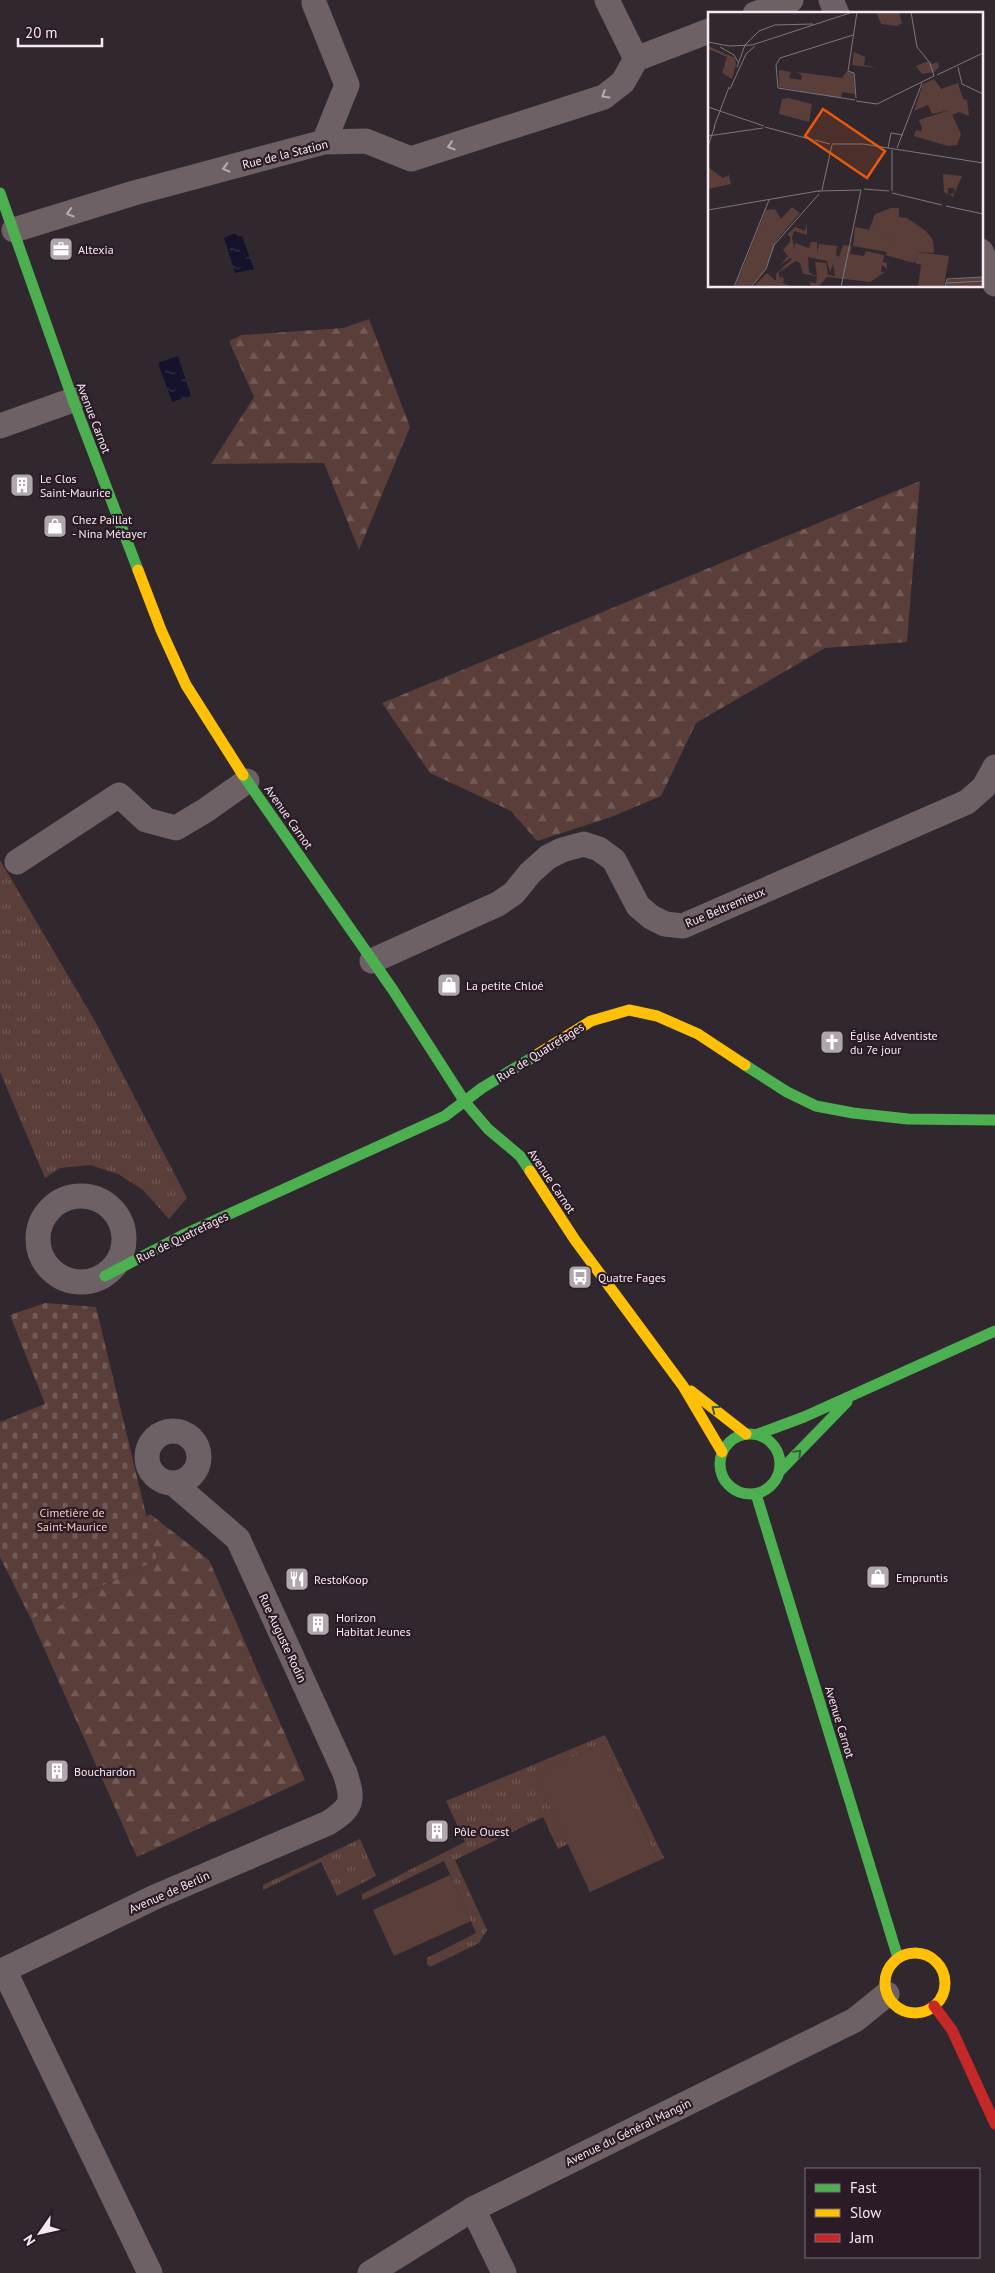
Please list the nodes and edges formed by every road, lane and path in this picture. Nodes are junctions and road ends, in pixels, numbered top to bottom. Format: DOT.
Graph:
graph roads {
  1 [pos="607,0"];
  2 [pos="791,0"];
  3 [pos="831,0"];
  4 [pos="314,3"];
  5 [pos="760,12"];
  6 [pos="836,12"];
  7 [pos="708,31"];
  8 [pos="636,59"];
  9 [pos="324,142"];
  10 [pos="0,193"];
  11 [pos="14,230"];
  12 [pos="982,253"];
  13 [pos="995,284"];
  14 [pos="72,400"];
  15 [pos="0,426"];
  16 [pos="995,767"];
  17 [pos="247,781"];
  18 [pos="17,862"];
  19 [pos="372,961"];
  20 [pos="465,1102"];
  21 [pos="995,1120"];
  22 [pos="105,1276"];
  23 [pos="995,1331"];
  24 [pos="683,1386"];
  25 [pos="859,1391"];
  26 [pos="746,1434"];
  27 [pos="758,1434"];
  28 [pos="722,1452"];
  29 [pos="779,1472"];
  30 [pos="173,1483"];
  31 [pos="756,1494"];
  32 [pos="340,1815"];
  33 [pos="898,1958"];
  34 [pos="2,1971"];
  35 [pos="887,1994"];
  36 [pos="934,2006"];
  37 [pos="995,2124"];
  38 [pos="474,2209"];
  39 [pos="150,2273"];
  40 [pos="370,2273"];
  41 [pos="504,2273"];
  1 -- 8 [label="street"];
  2 -- 5 [label="street"];
  3 -- 6 [label="street"];
  4 -- 9 [label="street"];
  7 -- 8 [label="street"];
  8 -- 9 [label="street, Rue de la Station, one-way"];
  9 -- 11 [label="street, Rue de la Station, one-way"];
  10 -- 11 [label="main road, Avenue Carnot"];
  11 -- 14 [label="main road, Avenue Carnot"];
  12 -- 13 [label="street"];
  14 -- 15 [label="street"];
  14 -- 17 [label="main road, Avenue Carnot"];
  16 -- 19 [label="street, Rue Beltremieux"];
  17 -- 18 [label="street"];
  17 -- 19 [label="main road, Avenue Carnot"];
  19 -- 20 [label="main road, Avenue Carnot"];
  20 -- 21 [label="main road, Rue de Quatrefages"];
  20 -- 22 [label="main road, Rue de Quatrefages"];
  20 -- 24 [label="main road, Avenue Carnot"];
  23 -- 25 [label="main road"];
  26 -- 24 [label="main road, Avenue Carnot, one-way"];
  24 -- 28 [label="main road, Avenue Carnot"];
  25 -- 27 [label="main road"];
  29 -- 25 [label="main road, one-way"];
  26 -- 27 [label="main road"];
  26 -- 28 [label="main road"];
  27 -- 29 [label="main road"];
  28 -- 31 [label="main road"];
  29 -- 31 [label="main road"];
  30 -- 32 [label="street, Rue Auguste Rodin"];
  31 -- 33 [label="main road, Avenue Carnot"];
  32 -- 34 [label="street, Avenue de Berlin"];
  33 -- 35 [label="main road"];
  33 -- 36 [label="main road"];
  34 -- 39 [label="street"];
  35 -- 36 [label="main road"];
  35 -- 38 [label="street, Avenue du Général Mangin"];
  36 -- 37 [label="main road"];
  38 -- 40 [label="street, Avenue du Général Mangin"];
  38 -- 41 [label="street"];
}
